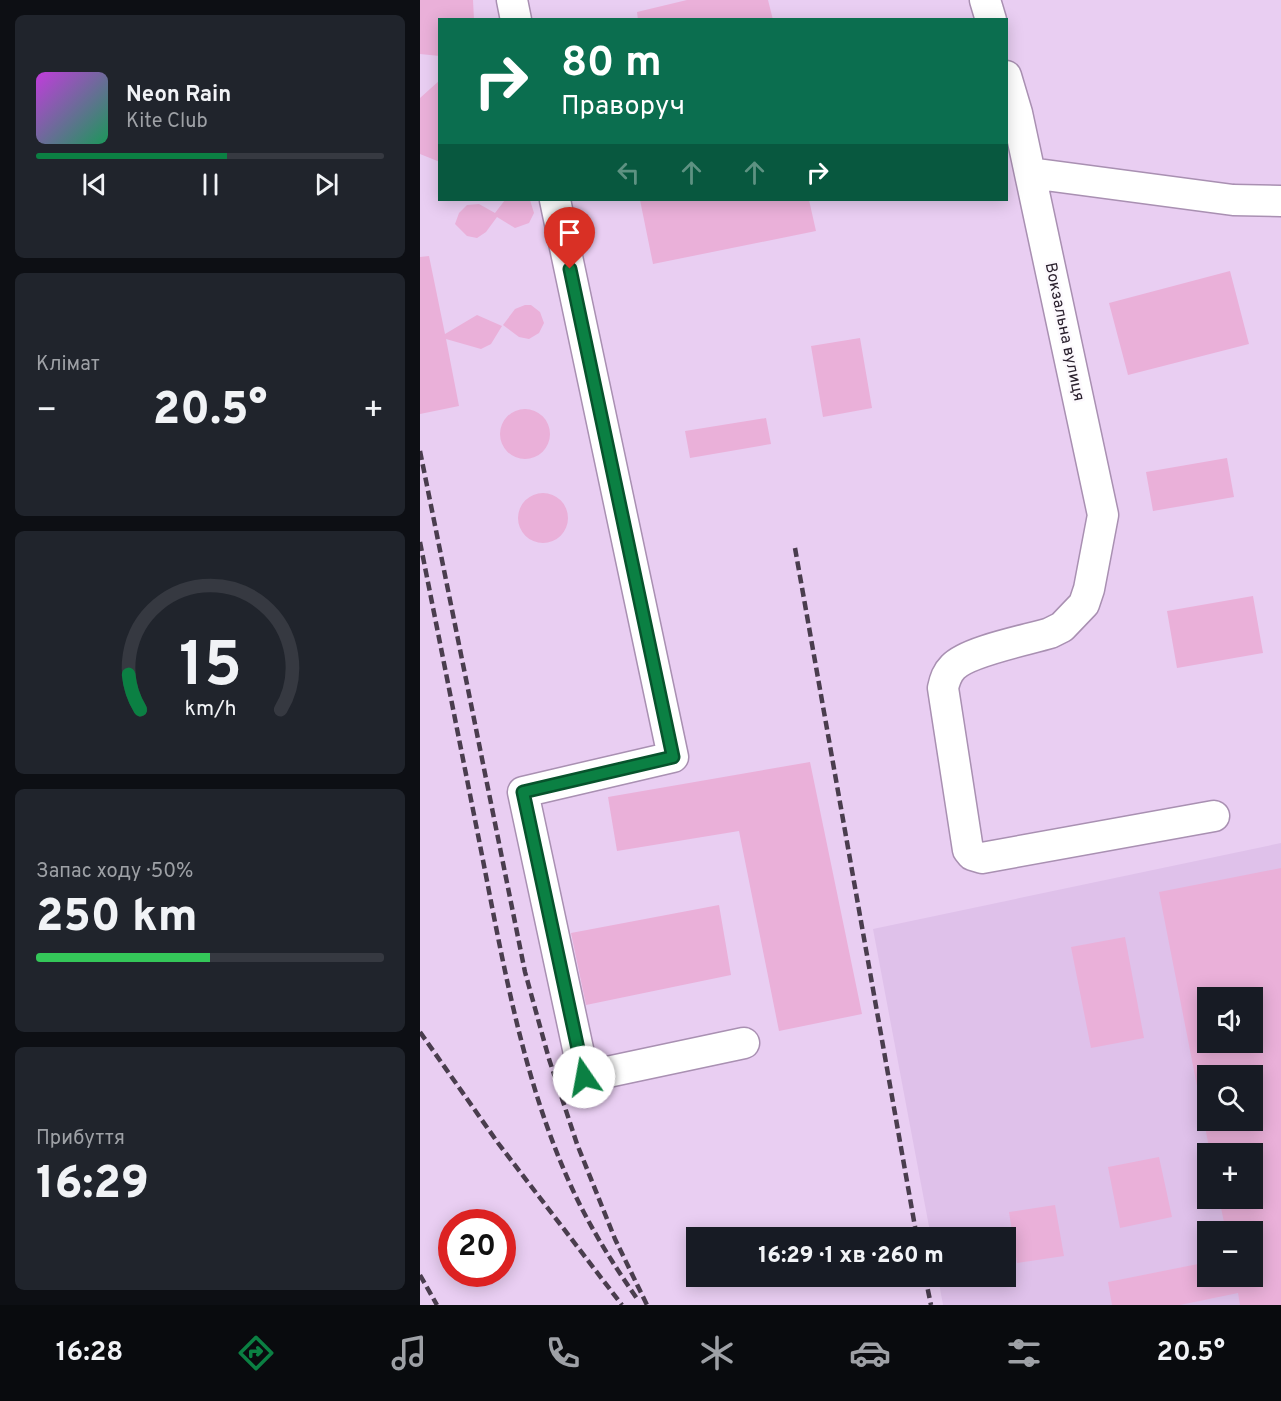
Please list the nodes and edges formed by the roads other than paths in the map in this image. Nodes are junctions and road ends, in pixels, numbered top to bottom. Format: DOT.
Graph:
graph roads {
  1 [pos="512,0"];
  2 [pos="985,0"];
  3 [pos="516,18"];
  4 [pos="990,18"];
  5 [pos="1008,84"];
  6 [pos="1030,173"];
  7 [pos="555,201"];
  8 [pos="1281,201"];
  9 [pos="1214,816"];
  10 [pos="744,1043"];
  1 -- 3 [label="street"];
  2 -- 4 [label="street"];
  5 -- 6 [label="street, Вокзальна вулиця"];
  6 -- 8 [label="street"];
  6 -- 9 [label="street, Вокзальна вулиця"];
  7 -- 10 [label="street"];
}
